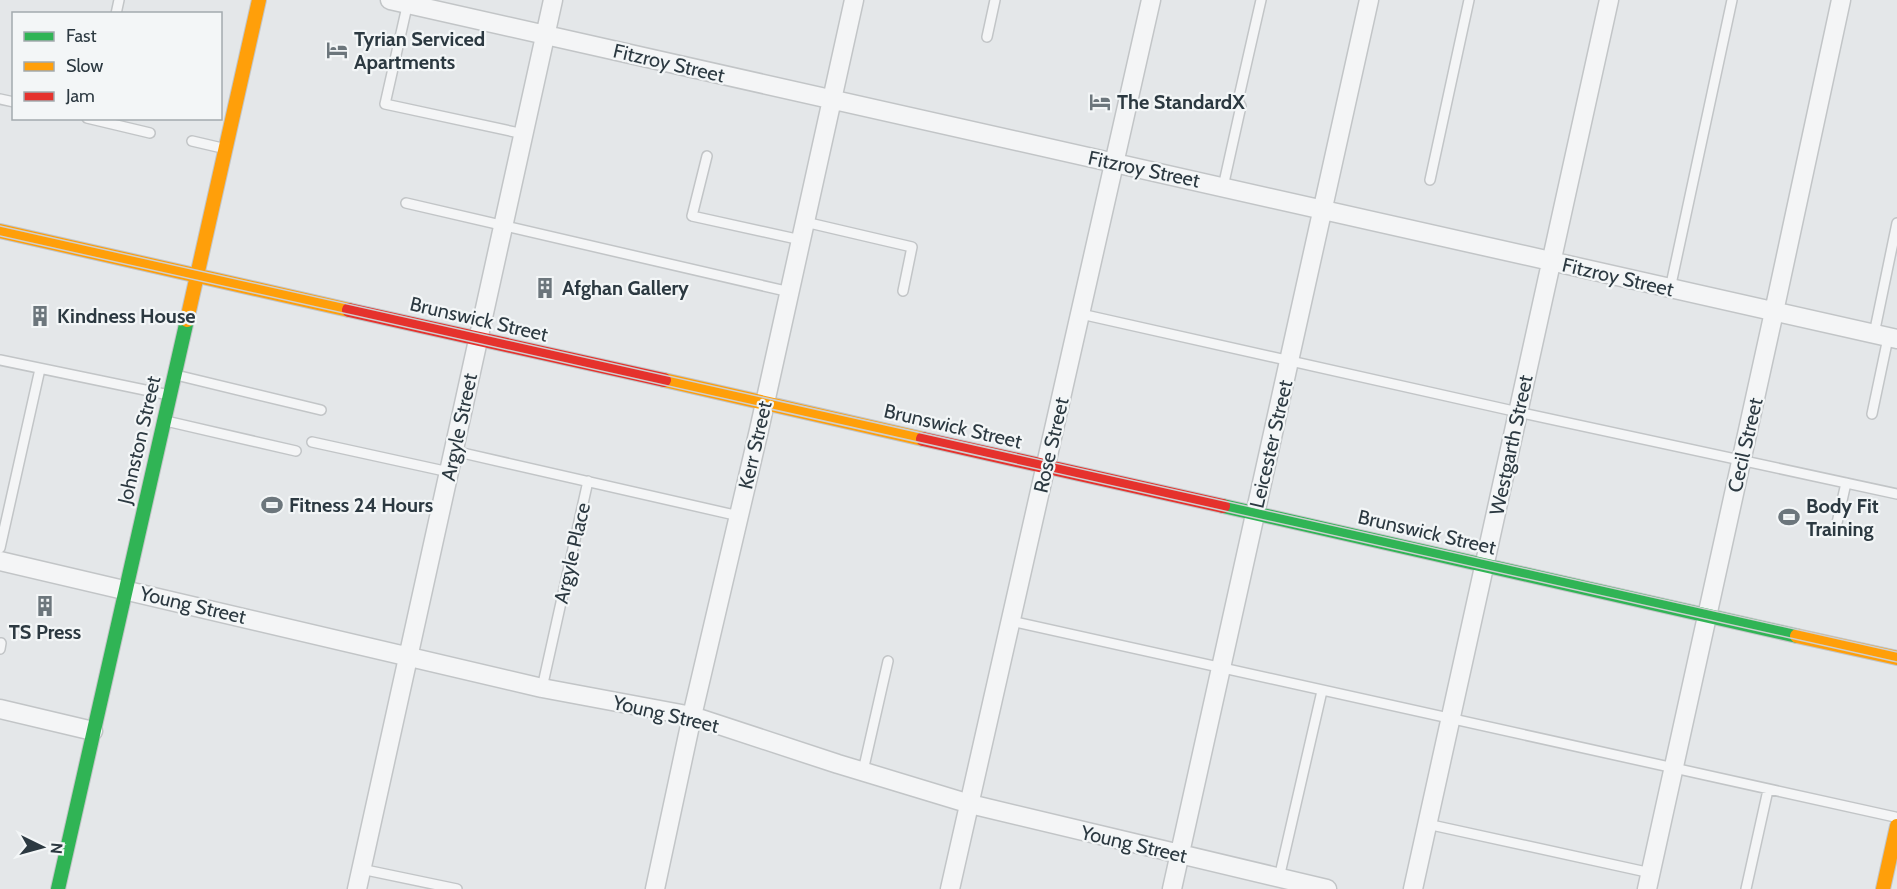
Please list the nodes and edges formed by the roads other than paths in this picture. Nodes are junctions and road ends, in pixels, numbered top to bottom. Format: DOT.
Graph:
graph roads {
  1 [pos="259,0"];
  2 [pos="553,0"];
  3 [pos="854,0"];
  4 [pos="994,0"];
  5 [pos="1151,0"];
  6 [pos="1261,0"];
  7 [pos="1369,0"];
  8 [pos="1469,0"];
  9 [pos="1609,0"];
  10 [pos="1732,0"];
  11 [pos="1841,0"];
  12 [pos="402,1"];
  13 [pos="546,35"];
  14 [pos="987,37"];
  15 [pos="832,99"];
  16 [pos="95,120"];
  17 [pos="150,133"];
  18 [pos="192,141"];
  19 [pos="522,143"];
  20 [pos="225,148"];
  21 [pos="707,156"];
  22 [pos="1115,163"];
  23 [pos="1430,180"];
  24 [pos="1223,187"];
  25 [pos="406,203"];
  26 [pos="1323,210"];
  27 [pos="805,222"];
  28 [pos="1897,223"];
  29 [pos="504,226"];
  30 [pos="0,231"];
  31 [pos="801,240"];
  32 [pos="1552,262"];
  33 [pos="196,274"];
  34 [pos="1670,288"];
  35 [pos="903,291"];
  36 [pos="790,292"];
  37 [pos="1774,312"];
  38 [pos="1081,314"];
  39 [pos="1886,337"];
  40 [pos="478,339"];
  41 [pos="0,360"];
  42 [pos="1290,360"];
  43 [pos="40,369"];
  44 [pos="174,375"];
  45 [pos="169,395"];
  46 [pos="765,403"];
  47 [pos="321,410"];
  48 [pos="1518,412"];
  49 [pos="1872,414"];
  50 [pos="163,421"];
  51 [pos="312,442"];
  52 [pos="296,451"];
  53 [pos="454,451"];
  54 [pos="1741,460"];
  55 [pos="1047,467"];
  56 [pos="449,471"];
  57 [pos="588,481"];
  58 [pos="1846,483"];
  59 [pos="1897,494"];
  60 [pos="1255,513"];
  61 [pos="739,516"];
  62 [pos="1837,523"];
  63 [pos="0,548"];
  64 [pos="0,561"];
  65 [pos="1485,565"];
  66 [pos="124,589"];
  67 [pos="1707,615"];
  68 [pos="1011,621"];
  69 [pos="408,656"];
  70 [pos="1897,658"];
  71 [pos="888,661"];
  72 [pos="1221,669"];
  73 [pos="542,688"];
  74 [pos="1322,691"];
  75 [pos="0,709"];
  76 [pos="692,716"];
  77 [pos="1450,720"];
  78 [pos="93,730"];
  79 [pos="1674,769"];
  80 [pos="863,771"];
  81 [pos="1768,790"];
  82 [pos="970,804"];
  83 [pos="1897,818"];
  84 [pos="1427,824"];
  85 [pos="1897,826"];
  86 [pos="1180,854"];
  87 [pos="361,868"];
  88 [pos="1279,878"];
  89 [pos="1649,881"];
  90 [pos="58,889"];
  91 [pos="357,889"];
  92 [pos="457,889"];
  93 [pos="655,889"];
  94 [pos="950,889"];
  95 [pos="1172,889"];
  96 [pos="1327,889"];
  97 [pos="1413,889"];
  98 [pos="1746,889"];
  99 [pos="1883,889"];
  1 -- 20 [label="main road, Johnston Street"];
  2 -- 13 [label="street, Argyle Street"];
  3 -- 15 [label="street, Kerr Street"];
  4 -- 14 [label="lane"];
  5 -- 22 [label="street, Rose Street"];
  6 -- 24 [label="lane"];
  7 -- 26 [label="street, Leicester Street"];
  8 -- 23 [label="lane"];
  9 -- 32 [label="street, Westgarth Street"];
  10 -- 34 [label="lane"];
  11 -- 37 [label="street, Cecil Street"];
  12 -- 13 [label="street, Fitzroy Street"];
  12 -- 19 [label="lane"];
  13 -- 15 [label="street, Fitzroy Street"];
  13 -- 19 [label="street, Argyle Street"];
  15 -- 22 [label="street, Fitzroy Street"];
  15 -- 27 [label="street, Kerr Street"];
  16 -- 17 [label="lane"];
  18 -- 20 [label="lane"];
  19 -- 29 [label="street, Argyle Street"];
  20 -- 33 [label="main road, Johnston Street"];
  21 -- 31 [label="lane"];
  22 -- 24 [label="street, Fitzroy Street"];
  22 -- 38 [label="street, Rose Street"];
  24 -- 26 [label="street, Fitzroy Street"];
  25 -- 29 [label="lane"];
  26 -- 32 [label="street, Fitzroy Street"];
  26 -- 42 [label="street, Leicester Street"];
  27 -- 31 [label="street, Kerr Street"];
  27 -- 35 [label="lane"];
  28 -- 39 [label="lane"];
  29 -- 36 [label="lane"];
  29 -- 40 [label="street, Argyle Street"];
  30 -- 33 [label="main road, Brunswick Street"];
  31 -- 36 [label="street, Kerr Street"];
  32 -- 34 [label="street, Fitzroy Street"];
  32 -- 48 [label="street, Westgarth Street"];
  33 -- 40 [label="main road, Brunswick Street"];
  33 -- 44 [label="main road, Johnston Street"];
  34 -- 37 [label="street, Fitzroy Street"];
  36 -- 46 [label="street, Kerr Street"];
  37 -- 39 [label="street, Fitzroy Street"];
  37 -- 54 [label="street, Cecil Street"];
  38 -- 42 [label="lane"];
  38 -- 55 [label="street, Rose Street"];
  39 -- 49 [label="lane"];
  40 -- 46 [label="main road, Brunswick Street"];
  40 -- 53 [label="street, Argyle Street"];
  41 -- 43 [label="lane"];
  42 -- 48 [label="lane"];
  42 -- 60 [label="street, Leicester Street"];
  43 -- 45 [label="lane"];
  43 -- 63 [label="lane"];
  44 -- 45 [label="main road, Johnston Street"];
  44 -- 47 [label="lane"];
  45 -- 50 [label="main road, Johnston Street"];
  46 -- 55 [label="main road, Brunswick Street"];
  46 -- 61 [label="street, Kerr Street"];
  48 -- 54 [label="lane"];
  48 -- 65 [label="street, Westgarth Street"];
  50 -- 52 [label="lane"];
  50 -- 66 [label="main road, Johnston Street"];
  51 -- 56 [label="lane"];
  53 -- 56 [label="street, Argyle Street"];
  53 -- 57 [label="lane, Argyle Place"];
  54 -- 58 [label="lane"];
  54 -- 67 [label="street, Cecil Street"];
  55 -- 60 [label="main road, Brunswick Street"];
  55 -- 68 [label="street, Rose Street"];
  56 -- 69 [label="street, Argyle Street"];
  57 -- 61 [label="lane"];
  57 -- 73 [label="lane, Argyle Place"];
  58 -- 59 [label="lane"];
  58 -- 62 [label="lane"];
  60 -- 65 [label="main road, Brunswick Street"];
  60 -- 72 [label="street, Leicester Street"];
  61 -- 76 [label="street, Kerr Street"];
  64 -- 66 [label="street, Young Street"];
  65 -- 67 [label="main road, Brunswick Street"];
  65 -- 77 [label="street, Westgarth Street"];
  66 -- 69 [label="street, Young Street"];
  66 -- 78 [label="main road, Johnston Street"];
  67 -- 70 [label="main road, Brunswick Street"];
  67 -- 79 [label="street, Cecil Street"];
  68 -- 72 [label="lane"];
  68 -- 82 [label="street, Rose Street"];
  69 -- 73 [label="street, Young Street"];
  69 -- 87 [label="street, Argyle Street"];
  71 -- 80 [label="lane"];
  72 -- 74 [label="lane"];
  72 -- 86 [label="street, Leicester Street"];
  73 -- 76 [label="street, Young Street"];
  74 -- 77 [label="lane"];
  74 -- 88 [label="lane"];
  75 -- 78 [label="street"];
  76 -- 80 [label="street, Young Street"];
  76 -- 93 [label="street, Kerr Street"];
  77 -- 79 [label="lane"];
  77 -- 84 [label="street, Westgarth Street"];
  78 -- 90 [label="main road, Johnston Street"];
  79 -- 81 [label="lane"];
  79 -- 89 [label="street, Cecil Street"];
  80 -- 82 [label="street, Young Street"];
  81 -- 83 [label="lane"];
  81 -- 98 [label="lane"];
  82 -- 86 [label="street, Young Street"];
  82 -- 94 [label="street, Rose Street"];
  84 -- 89 [label="lane"];
  84 -- 97 [label="street, Westgarth Street"];
  85 -- 99 [label="main road"];
  86 -- 88 [label="street, Young Street"];
  86 -- 95 [label="street, Leicester Street"];
  87 -- 91 [label="street, Argyle Street"];
  87 -- 92 [label="lane"];
  88 -- 96 [label="street, Young Street"];
}
